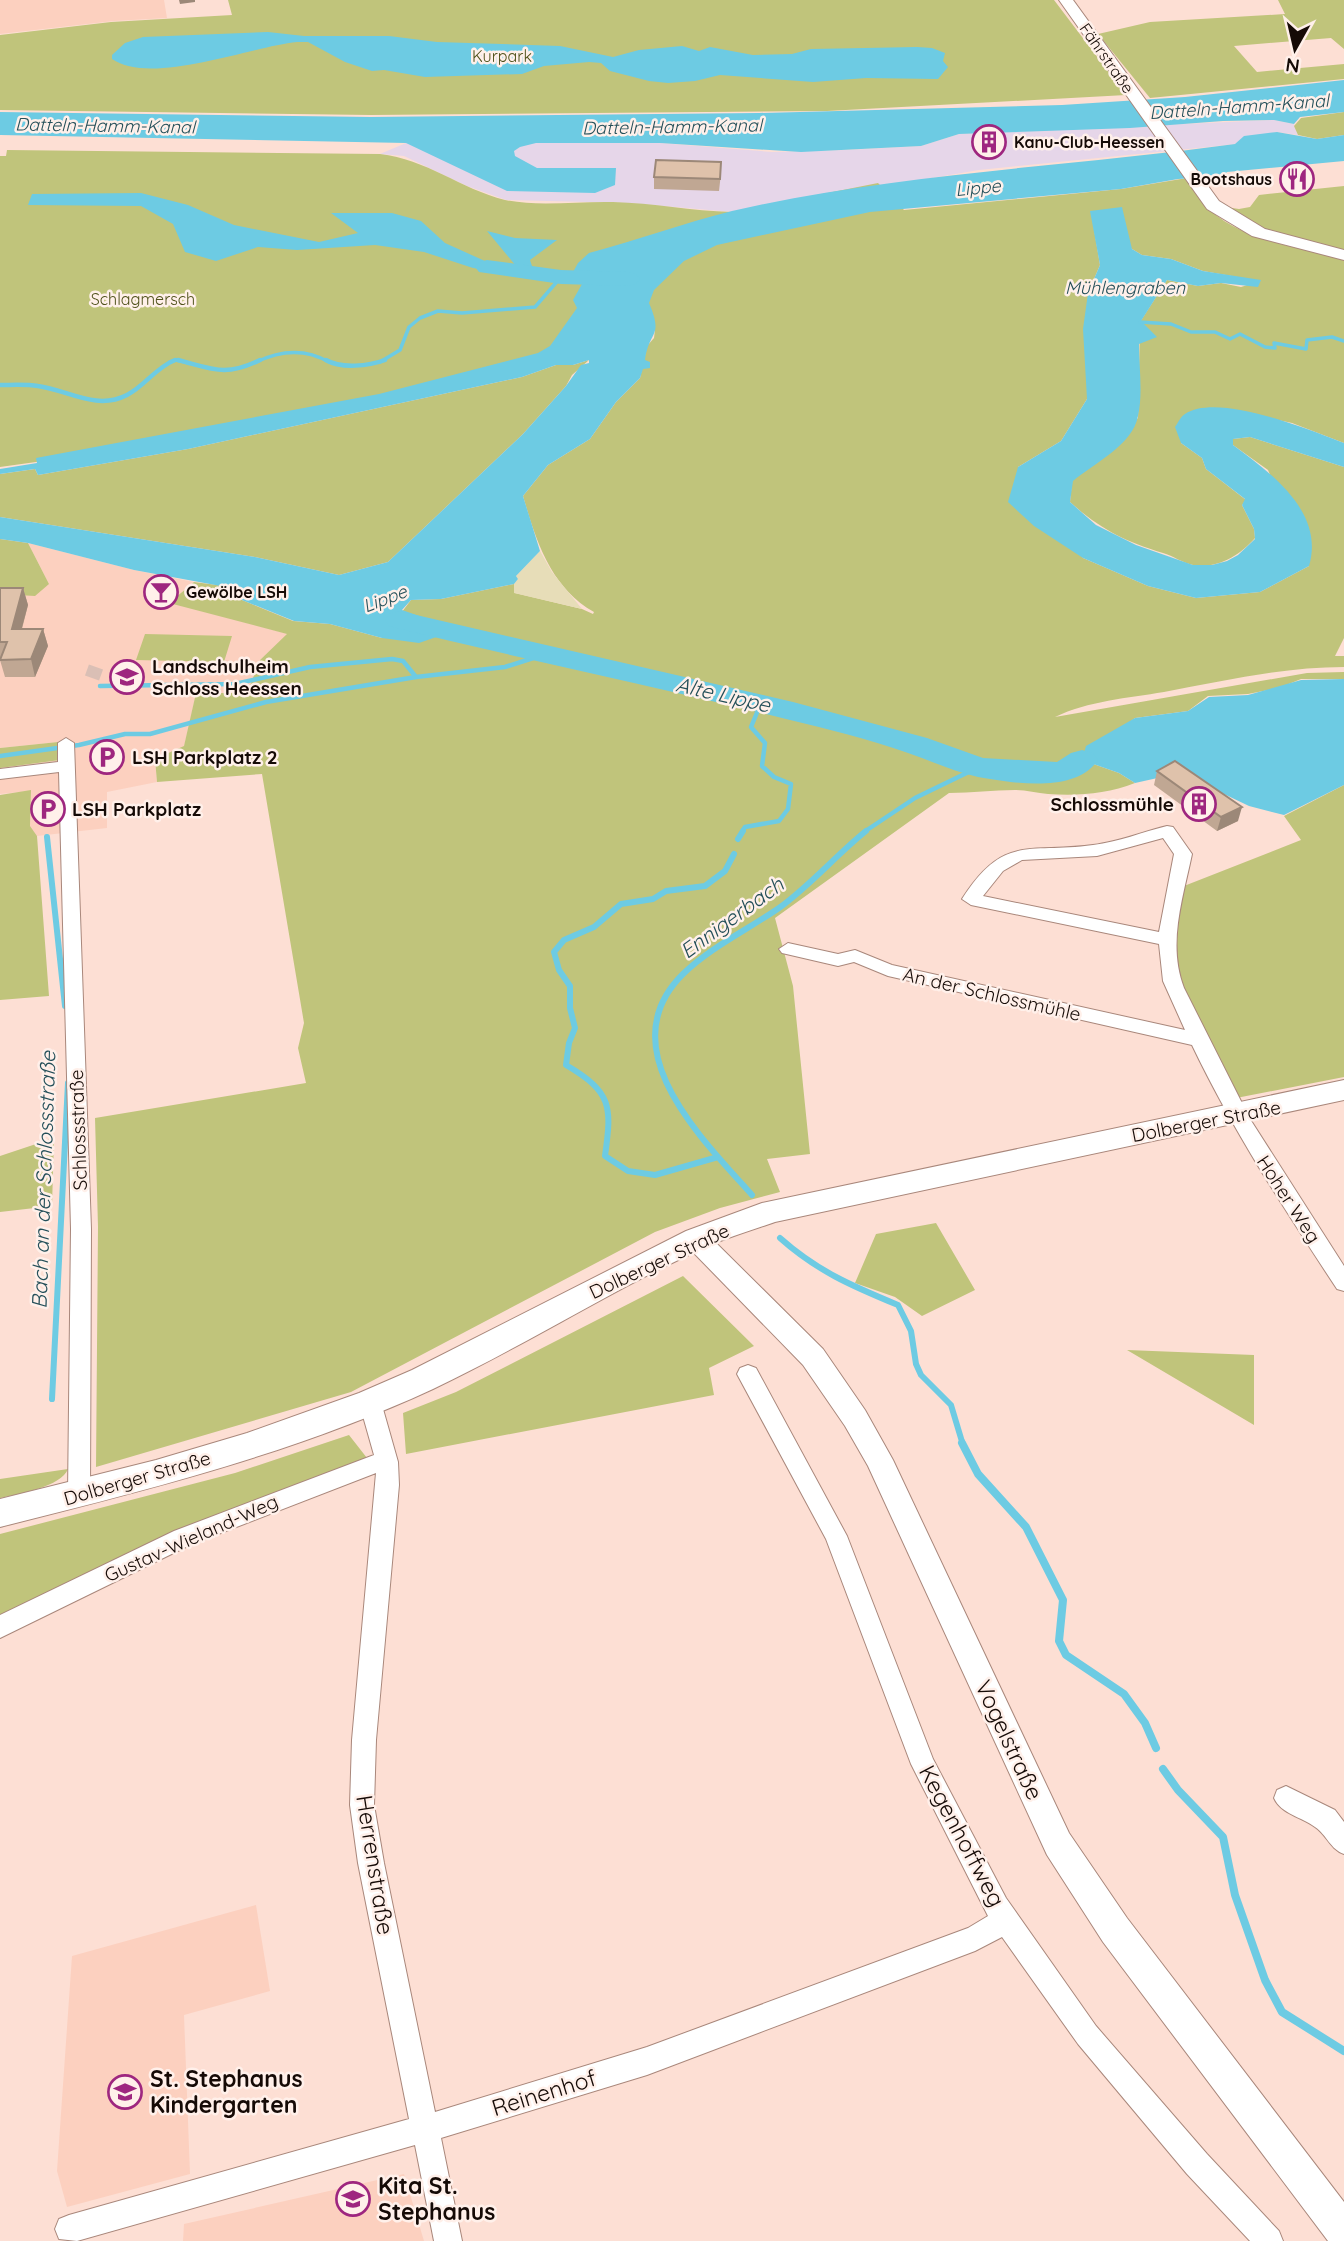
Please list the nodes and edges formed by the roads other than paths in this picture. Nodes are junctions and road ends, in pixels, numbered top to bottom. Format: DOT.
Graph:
graph roads {
  1 [pos="1066,0"];
  2 [pos="1344,255"];
  3 [pos="66,754"];
  4 [pos="0,774"];
  5 [pos="1168,940"];
  6 [pos="788,949"];
  7 [pos="1198,1040"];
  8 [pos="1344,1090"];
  9 [pos="1236,1115"];
  10 [pos="696,1239"];
  11 [pos="1344,1283"];
  12 [pos="748,1374"];
  13 [pos="370,1402"];
  14 [pos="387,1462"];
  15 [pos="79,1495"];
  16 [pos="0,1513"];
  17 [pos="0,1627"];
  18 [pos="1286,1798"];
  19 [pos="1344,1842"];
  20 [pos="1007,1920"];
  21 [pos="424,2128"];
  22 [pos="69,2229"];
  23 [pos="1344,2232"];
  24 [pos="448,2241"];
  25 [pos="1269,2241"];
  1 -- 2 [label="main road, Fährstraße"];
  3 -- 4 [label="street, Schlossstraße"];
  3 -- 15 [label="street, Schlossstraße"];
  5 -- 5 [label="street"];
  5 -- 7 [label="street"];
  6 -- 7 [label="street, An der Schlossmühle"];
  7 -- 9 [label="street"];
  8 -- 9 [label="main road, Dolberger Straße"];
  9 -- 10 [label="main road, Dolberger Straße"];
  9 -- 11 [label="street, Hoher Weg"];
  10 -- 13 [label="main road, Dolberger Straße"];
  10 -- 23 [label="street, Vogelstraße"];
  12 -- 20 [label="street, Kegenhoffweg"];
  13 -- 14 [label="street, Herrenstraße"];
  13 -- 15 [label="main road, Dolberger Straße"];
  14 -- 17 [label="street, Gustav-Wieland-Weg"];
  14 -- 21 [label="street, Herrenstraße"];
  15 -- 16 [label="main road, Dolberger Straße"];
  18 -- 19 [label="street"];
  20 -- 21 [label="street, Reinenhof"];
  20 -- 25 [label="street, Kegenhoffweg"];
  21 -- 22 [label="street, Reinenhof"];
  21 -- 24 [label="street, Herrenstraße"];
}
